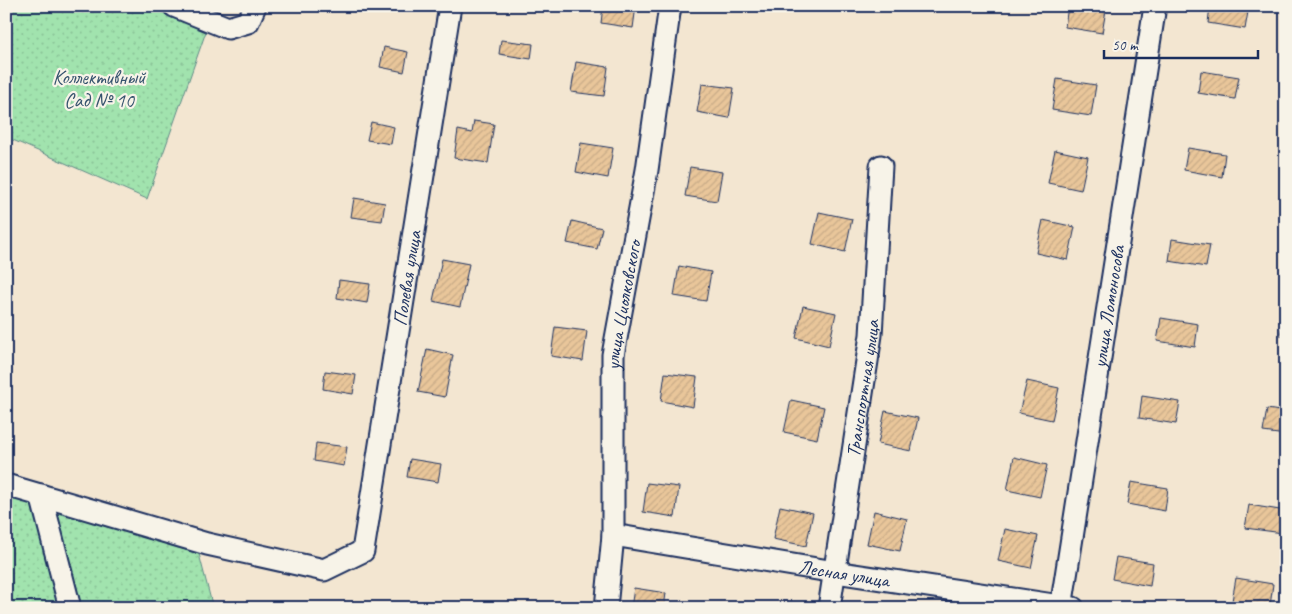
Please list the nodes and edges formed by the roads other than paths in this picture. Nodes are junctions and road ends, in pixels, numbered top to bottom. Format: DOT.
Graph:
graph roads {
  1 [pos="174,6"];
  2 [pos="255,6"];
  3 [pos="450,6"];
  4 [pos="670,6"];
  5 [pos="1155,6"];
  6 [pos="882,166"];
  7 [pos="6,485"];
  8 [pos="41,496"];
  9 [pos="614,535"];
  10 [pos="835,572"];
  11 [pos="1065,607"];
  12 [pos="70,608"];
  13 [pos="606,608"];
  14 [pos="829,608"];
  1 -- 2 [label="street"];
  3 -- 8 [label="street, Полевая улица"];
  4 -- 9 [label="street, улица Циолковского"];
  5 -- 11 [label="street, улица Ломоносова"];
  6 -- 10 [label="street, Транспортная улица"];
  7 -- 8 [label="street"];
  8 -- 12 [label="street"];
  9 -- 10 [label="street, Лесная улица"];
  9 -- 13 [label="street, улица Циолковского"];
  10 -- 11 [label="street, Лесная улица"];
  10 -- 14 [label="street, Транспортная улица"];
}
